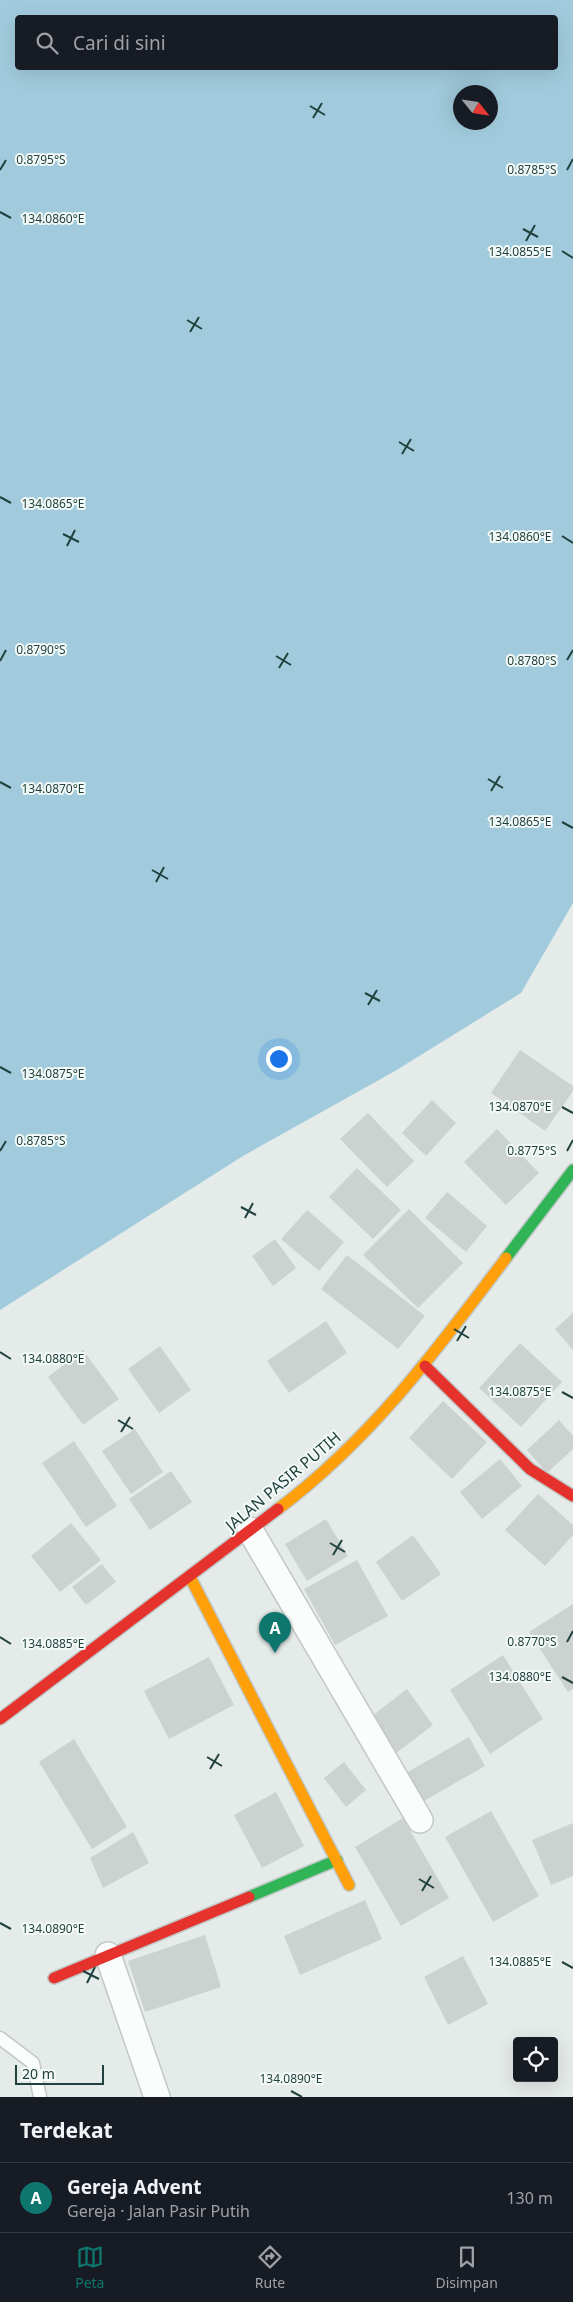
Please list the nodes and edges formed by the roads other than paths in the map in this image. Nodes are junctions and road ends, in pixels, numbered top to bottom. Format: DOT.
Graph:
graph roads {
  1 [pos="573,1170"];
  2 [pos="424,1366"];
  3 [pos="573,1496"];
  4 [pos="250,1530"];
  5 [pos="190,1577"];
  6 [pos="0,1719"];
  7 [pos="420,1820"];
  8 [pos="337,1860"];
  9 [pos="349,1885"];
  10 [pos="108,1955"];
  11 [pos="54,1978"];
  12 [pos="0,2038"];
  13 [pos="40,2097"];
  14 [pos="157,2097"];
  1 -- 2 [label="street, JALAN PASIR PUTIH"];
  2 -- 3 [label="street"];
  2 -- 4 [label="street, JALAN PASIR PUTIH"];
  4 -- 5 [label="street, JALAN PASIR PUTIH"];
  4 -- 7 [label="street"];
  5 -- 6 [label="street, JALAN PASIR PUTIH"];
  5 -- 8 [label="street"];
  8 -- 9 [label="street"];
  8 -- 10 [label="street"];
  10 -- 11 [label="street"];
  10 -- 14 [label="street"];
  12 -- 13 [label="lane"];
}
